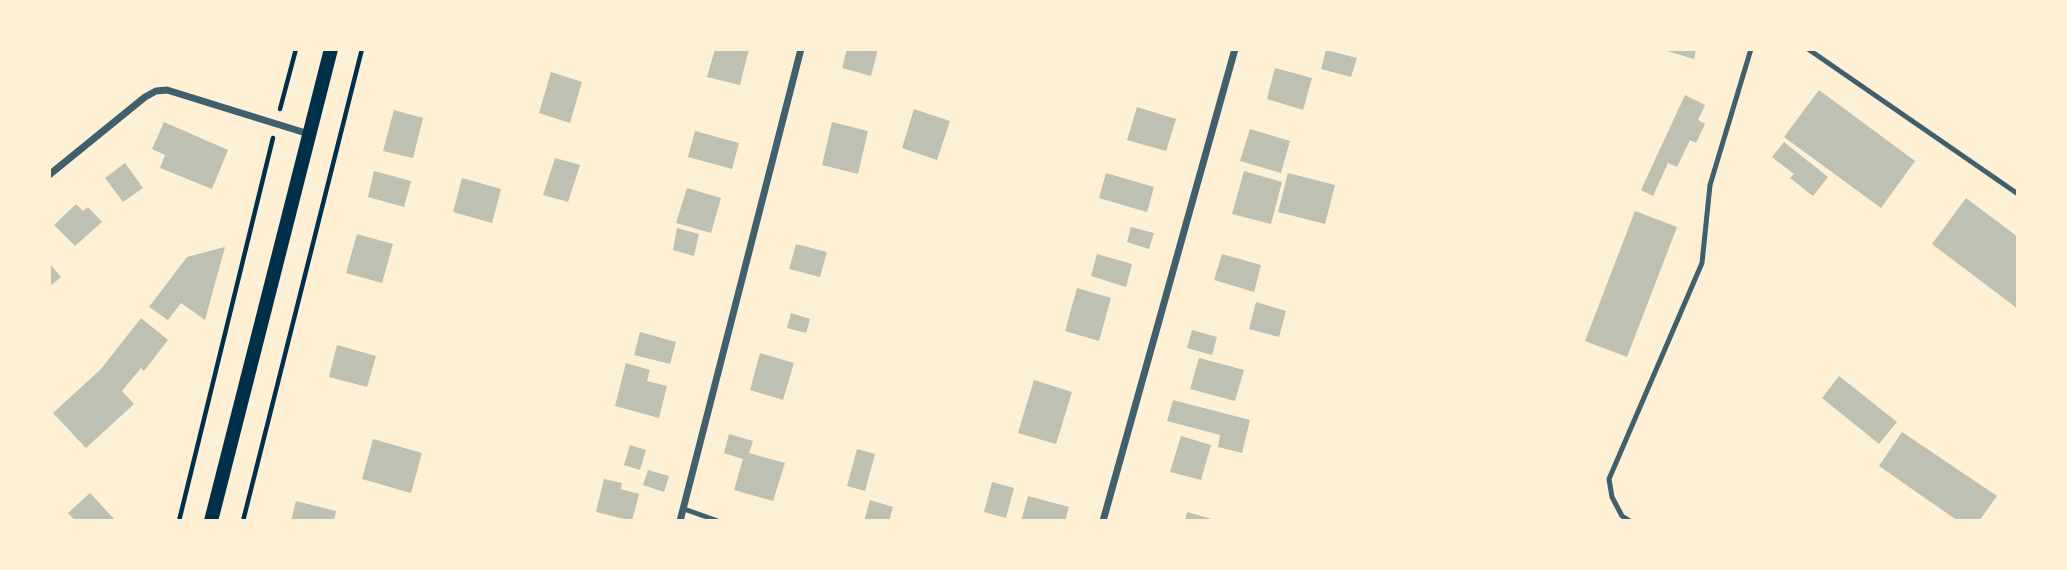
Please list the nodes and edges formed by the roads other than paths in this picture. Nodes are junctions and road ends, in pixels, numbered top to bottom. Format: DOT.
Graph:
graph roads {
  1 [pos="331,49"];
  2 [pos="802,49"];
  3 [pos="1235,49"];
  4 [pos="1751,49"];
  5 [pos="1808,49"];
  6 [pos="309,134"];
  7 [pos="49,175"];
  8 [pos="2018,194"];
  9 [pos="684,509"];
  10 [pos="211,521"];
  11 [pos="680,521"];
  12 [pos="718,521"];
  13 [pos="1103,521"];
  14 [pos="1630,521"];
  1 -- 6 [label="main road"];
  2 -- 9 [label="street"];
  3 -- 13 [label="street"];
  4 -- 14 [label="lane"];
  5 -- 8 [label="lane"];
  6 -- 7 [label="street"];
  6 -- 10 [label="main road"];
  9 -- 11 [label="street"];
  9 -- 12 [label="lane"];
}
